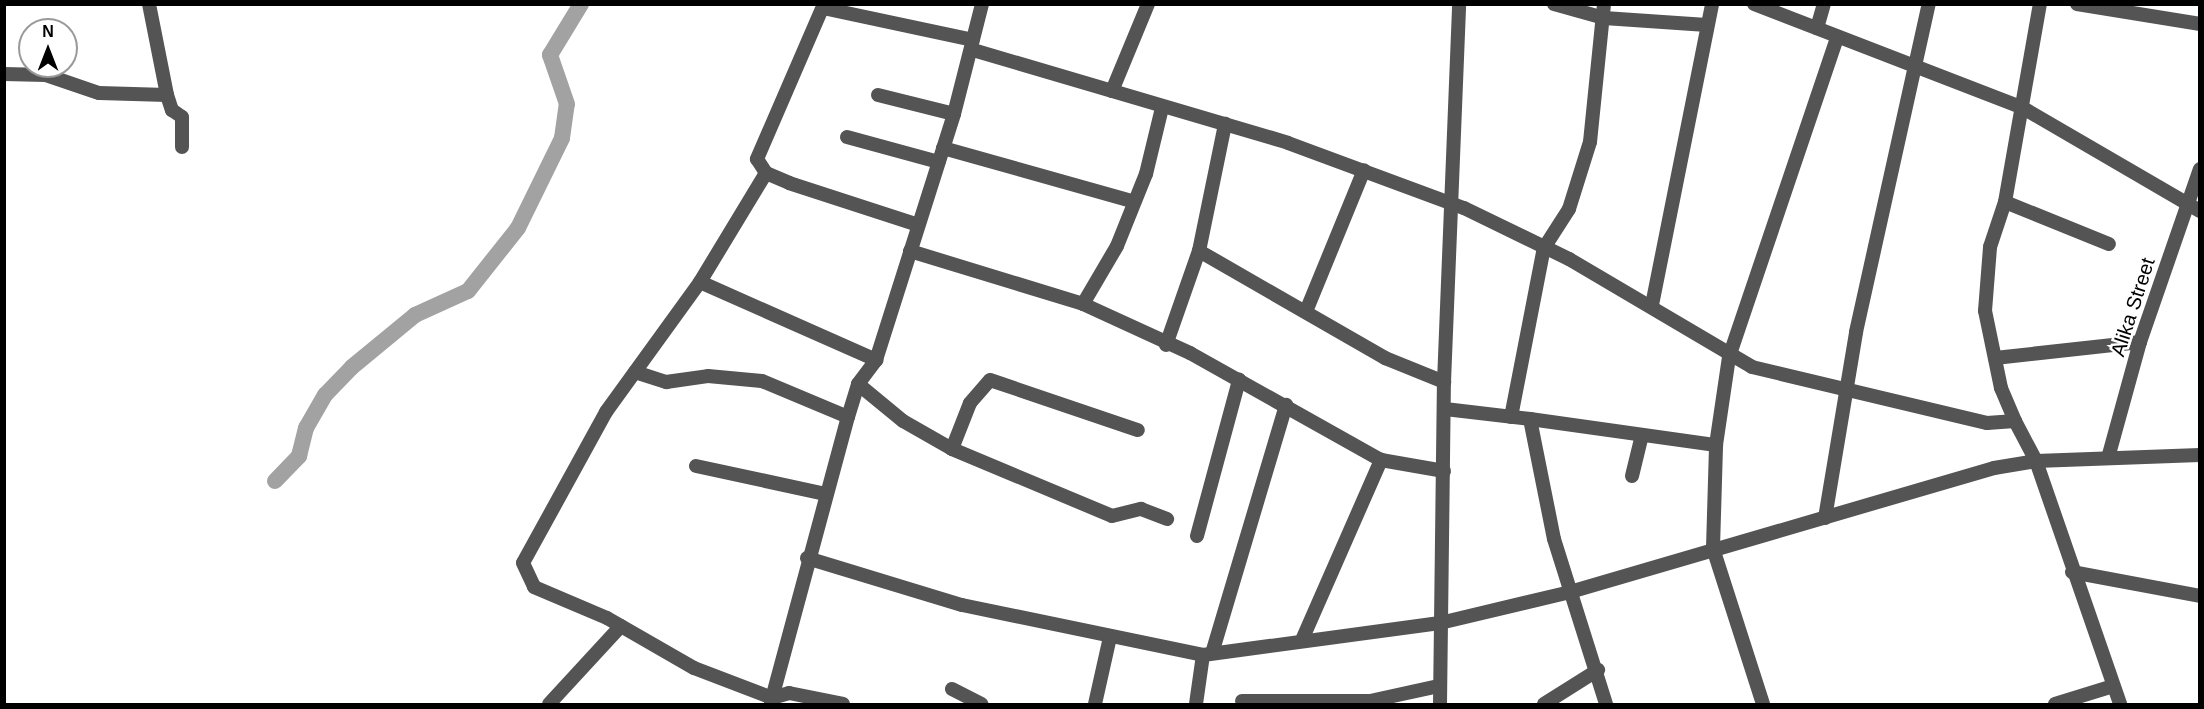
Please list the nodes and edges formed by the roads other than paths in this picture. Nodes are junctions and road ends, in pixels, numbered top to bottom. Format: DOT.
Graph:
graph roads {
  1 [pos="149,4"];
  2 [pos="982,4"];
  3 [pos="1148,4"];
  4 [pos="1459,4"];
  5 [pos="1554,4"];
  6 [pos="1712,4"];
  7 [pos="1755,4"];
  8 [pos="1824,4"];
  9 [pos="1929,4"];
  10 [pos="2040,4"];
  11 [pos="2077,4"];
  12 [pos="823,6"];
  13 [pos="1604,11"];
  14 [pos="2199,24"];
  15 [pos="1707,25"];
  16 [pos="1817,28"];
  17 [pos="1837,38"];
  18 [pos="973,45"];
  19 [pos="1915,67"];
  20 [pos="4,74"];
  21 [pos="1112,91"];
  22 [pos="167,95"];
  23 [pos="878,95"];
  24 [pos="1162,108"];
  25 [pos="2023,108"];
  26 [pos="954,114"];
  27 [pos="1225,124"];
  28 [pos="847,137"];
  29 [pos="183,147"];
  30 [pos="943,148"];
  31 [pos="939,162"];
  32 [pos="2199,169"];
  33 [pos="1364,170"];
  34 [pos="766,173"];
  35 [pos="1131,201"];
  36 [pos="1450,202"];
  37 [pos="2005,202"];
  38 [pos="2194,207"];
  39 [pos="918,225"];
  40 [pos="2109,244"];
  41 [pos="1544,248"];
  42 [pos="910,251"];
  43 [pos="1199,251"];
  44 [pos="700,282"];
  45 [pos="1083,304"];
  46 [pos="1652,305"];
  47 [pos="1307,309"];
  48 [pos="2140,342"];
  49 [pos="1166,345"];
  50 [pos="1729,357"];
  51 [pos="1995,358"];
  52 [pos="876,360"];
  53 [pos="635,372"];
  54 [pos="1239,380"];
  55 [pos="1444,382"];
  56 [pos="858,384"];
  57 [pos="1846,391"];
  58 [pos="1286,405"];
  59 [pos="1445,409"];
  60 [pos="848,417"];
  61 [pos="1511,417"];
  62 [pos="1530,419"];
  63 [pos="2015,421"];
  64 [pos="1138,430"];
  65 [pos="1642,435"];
  66 [pos="1716,445"];
  67 [pos="952,448"];
  68 [pos="2199,455"];
  69 [pos="2108,458"];
  70 [pos="1381,460"];
  71 [pos="2036,460"];
  72 [pos="696,466"];
  73 [pos="1444,471"];
  74 [pos="1632,476"];
  75 [pos="826,494"];
  76 [pos="1825,518"];
  77 [pos="1167,519"];
  78 [pos="1197,536"];
  79 [pos="1713,548"];
  80 [pos="807,558"];
  81 [pos="2072,572"];
  82 [pos="1570,592"];
  83 [pos="2199,596"];
  84 [pos="1440,623"];
  85 [pos="621,626"];
  86 [pos="1110,637"];
  87 [pos="1302,640"];
  88 [pos="1208,652"];
  89 [pos="1598,670"];
  90 [pos="1439,686"];
  91 [pos="2113,686"];
  92 [pos="952,689"];
  93 [pos="771,701"];
  94 [pos="1242,702"];
  95 [pos="549,705"];
  96 [pos="843,705"];
  97 [pos="981,705"];
  98 [pos="1095,705"];
  99 [pos="1196,705"];
  100 [pos="1440,705"];
  101 [pos="1544,705"];
  102 [pos="1606,705"];
  103 [pos="1762,705"];
  104 [pos="2055,705"];
  105 [pos="2120,705"];
  1 -- 22 [label="street"];
  2 -- 18 [label="street"];
  3 -- 21 [label="street"];
  4 -- 36 [label="street"];
  5 -- 13 [label="street"];
  6 -- 15 [label="street"];
  7 -- 16 [label="street"];
  8 -- 16 [label="street"];
  9 -- 19 [label="street"];
  10 -- 25 [label="street"];
  11 -- 14 [label="street"];
  12 -- 18 [label="street"];
  12 -- 34 [label="street"];
  13 -- 15 [label="street"];
  13 -- 41 [label="street"];
  15 -- 46 [label="street"];
  16 -- 17 [label="street"];
  17 -- 19 [label="street"];
  17 -- 50 [label="street"];
  18 -- 21 [label="street"];
  18 -- 26 [label="street"];
  19 -- 25 [label="street"];
  19 -- 57 [label="street"];
  20 -- 22 [label="street"];
  21 -- 24 [label="street"];
  22 -- 29 [label="street"];
  23 -- 26 [label="street"];
  24 -- 27 [label="street"];
  24 -- 35 [label="street"];
  25 -- 37 [label="street"];
  25 -- 38 [label="street"];
  26 -- 30 [label="street"];
  27 -- 33 [label="street"];
  27 -- 43 [label="street"];
  28 -- 31 [label="street"];
  30 -- 31 [label="street"];
  30 -- 35 [label="street"];
  31 -- 39 [label="street"];
  32 -- 38 [label="street, Alika Street"];
  33 -- 36 [label="street"];
  33 -- 47 [label="street"];
  34 -- 39 [label="street"];
  34 -- 44 [label="street"];
  35 -- 45 [label="street"];
  36 -- 41 [label="street"];
  36 -- 55 [label="street"];
  37 -- 40 [label="street"];
  37 -- 51 [label="street"];
  38 -- 48 [label="street, Alika Street"];
  39 -- 42 [label="street"];
  41 -- 46 [label="street"];
  41 -- 61 [label="street"];
  42 -- 45 [label="street"];
  42 -- 52 [label="street"];
  43 -- 47 [label="street"];
  43 -- 49 [label="street"];
  44 -- 52 [label="street"];
  44 -- 53 [label="street"];
  45 -- 49 [label="street"];
  46 -- 50 [label="street"];
  47 -- 55 [label="street"];
  48 -- 51 [label="street"];
  48 -- 69 [label="street, Alika Street"];
  49 -- 54 [label="street"];
  50 -- 57 [label="street"];
  50 -- 66 [label="street"];
  51 -- 63 [label="street"];
  52 -- 56 [label="street"];
  53 -- 60 [label="street"];
  53 -- 85 [label="street"];
  54 -- 58 [label="street"];
  54 -- 78 [label="street"];
  55 -- 59 [label="street"];
  56 -- 60 [label="street"];
  56 -- 67 [label="street"];
  57 -- 63 [label="street"];
  57 -- 76 [label="street"];
  58 -- 70 [label="street"];
  58 -- 88 [label="street"];
  59 -- 61 [label="street"];
  59 -- 73 [label="street"];
  60 -- 75 [label="street"];
  61 -- 62 [label="street"];
  62 -- 65 [label="street"];
  62 -- 82 [label="street"];
  63 -- 71 [label="street"];
  64 -- 67 [label="street"];
  65 -- 66 [label="street"];
  65 -- 74 [label="street"];
  66 -- 79 [label="street"];
  67 -- 77 [label="street"];
  68 -- 69 [label="street"];
  69 -- 71 [label="street"];
  70 -- 73 [label="street"];
  70 -- 87 [label="street"];
  71 -- 76 [label="street"];
  71 -- 81 [label="street"];
  72 -- 75 [label="street"];
  73 -- 84 [label="street"];
  75 -- 80 [label="street"];
  76 -- 79 [label="street"];
  79 -- 82 [label="street"];
  79 -- 103 [label="street"];
  80 -- 86 [label="street"];
  80 -- 93 [label="street"];
  81 -- 83 [label="street"];
  81 -- 91 [label="street"];
  82 -- 84 [label="street"];
  82 -- 89 [label="street"];
  84 -- 87 [label="street"];
  84 -- 90 [label="street"];
  85 -- 93 [label="street"];
  85 -- 95 [label="street"];
  86 -- 88 [label="street"];
  86 -- 98 [label="street"];
  87 -- 88 [label="street"];
  88 -- 99 [label="street"];
  89 -- 101 [label="street"];
  89 -- 102 [label="street"];
  90 -- 94 [label="street"];
  90 -- 100 [label="street"];
  91 -- 104 [label="street"];
  91 -- 105 [label="street"];
  92 -- 97 [label="street"];
  93 -- 96 [label="street"];
}
